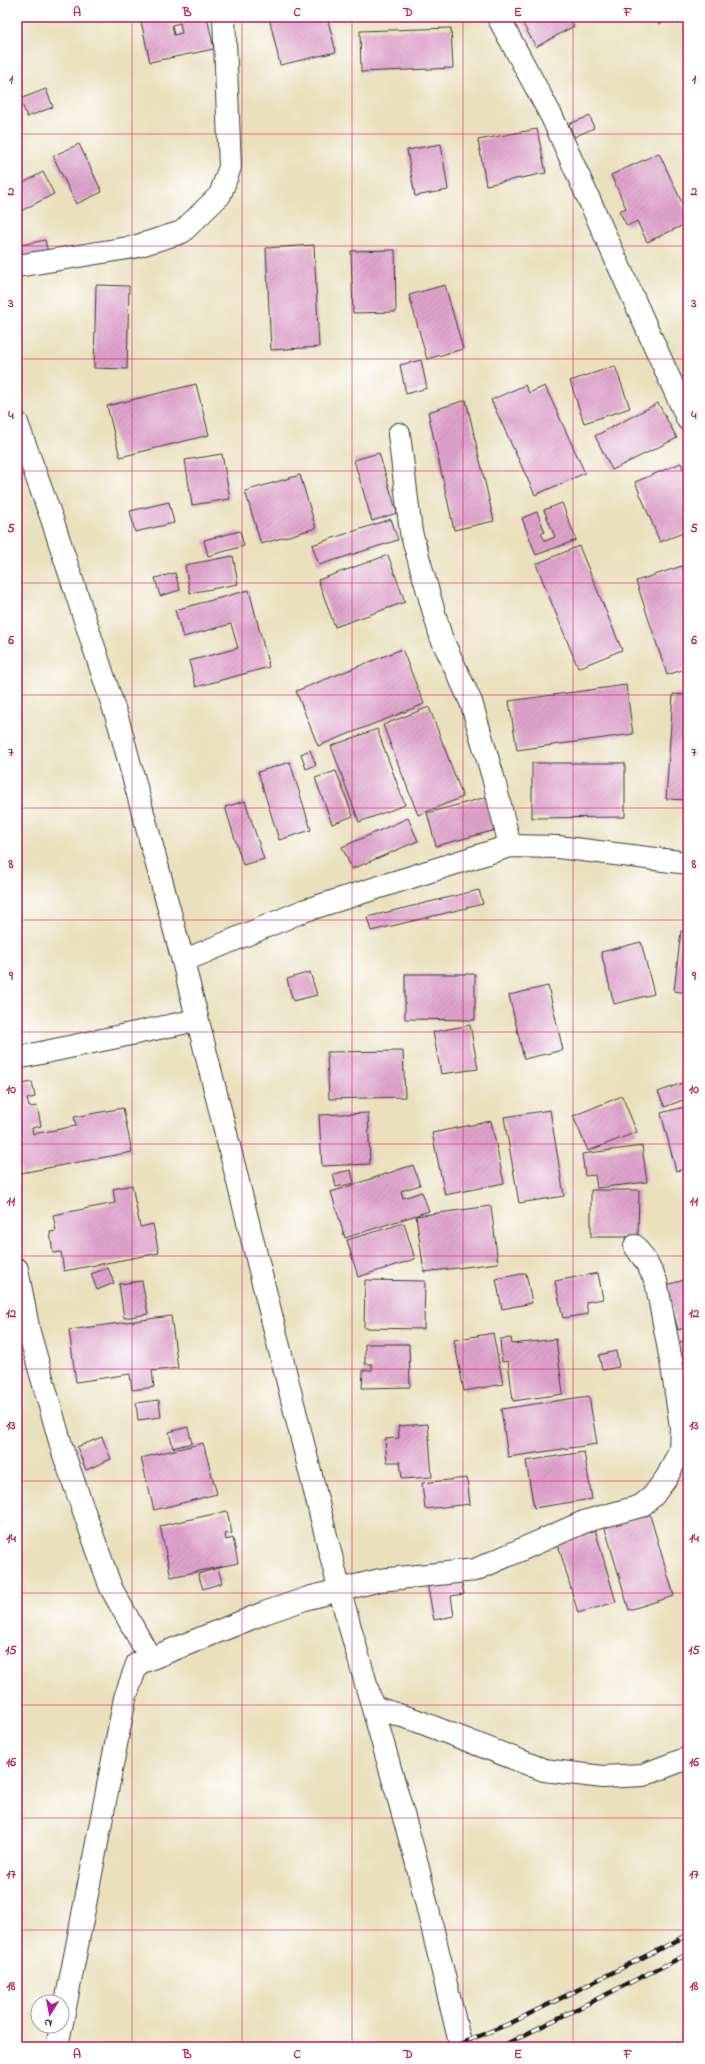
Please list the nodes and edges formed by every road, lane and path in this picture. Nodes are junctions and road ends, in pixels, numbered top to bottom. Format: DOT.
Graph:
graph roads {
  1 [pos="224,17"];
  2 [pos="498,17"];
  3 [pos="17,266"];
  4 [pos="688,420"];
  5 [pos="17,423"];
  6 [pos="399,434"];
  7 [pos="510,846"];
  8 [pos="688,863"];
  9 [pos="183,962"];
  10 [pos="197,1020"];
  11 [pos="17,1058"];
  12 [pos="635,1246"];
  13 [pos="17,1269"];
  14 [pos="340,1592"];
  15 [pos="150,1658"];
  16 [pos="373,1707"];
  17 [pos="688,1758"];
  18 [pos="68,1994"];
  19 [pos="60,2034"];
  20 [pos="58,2047"];
  21 [pos="461,2047"];
  1 -- 3 [label="street"];
  2 -- 4 [label="street"];
  5 -- 9 [label="street"];
  6 -- 7 [label="street"];
  7 -- 8 [label="street"];
  7 -- 9 [label="street"];
  9 -- 10 [label="street"];
  10 -- 11 [label="street"];
  10 -- 14 [label="street"];
  12 -- 14 [label="street"];
  13 -- 15 [label="street"];
  14 -- 15 [label="street"];
  14 -- 16 [label="street"];
  15 -- 18 [label="street"];
  16 -- 17 [label="street"];
  16 -- 21 [label="street"];
  19 -- 20 [label="street"];
}
